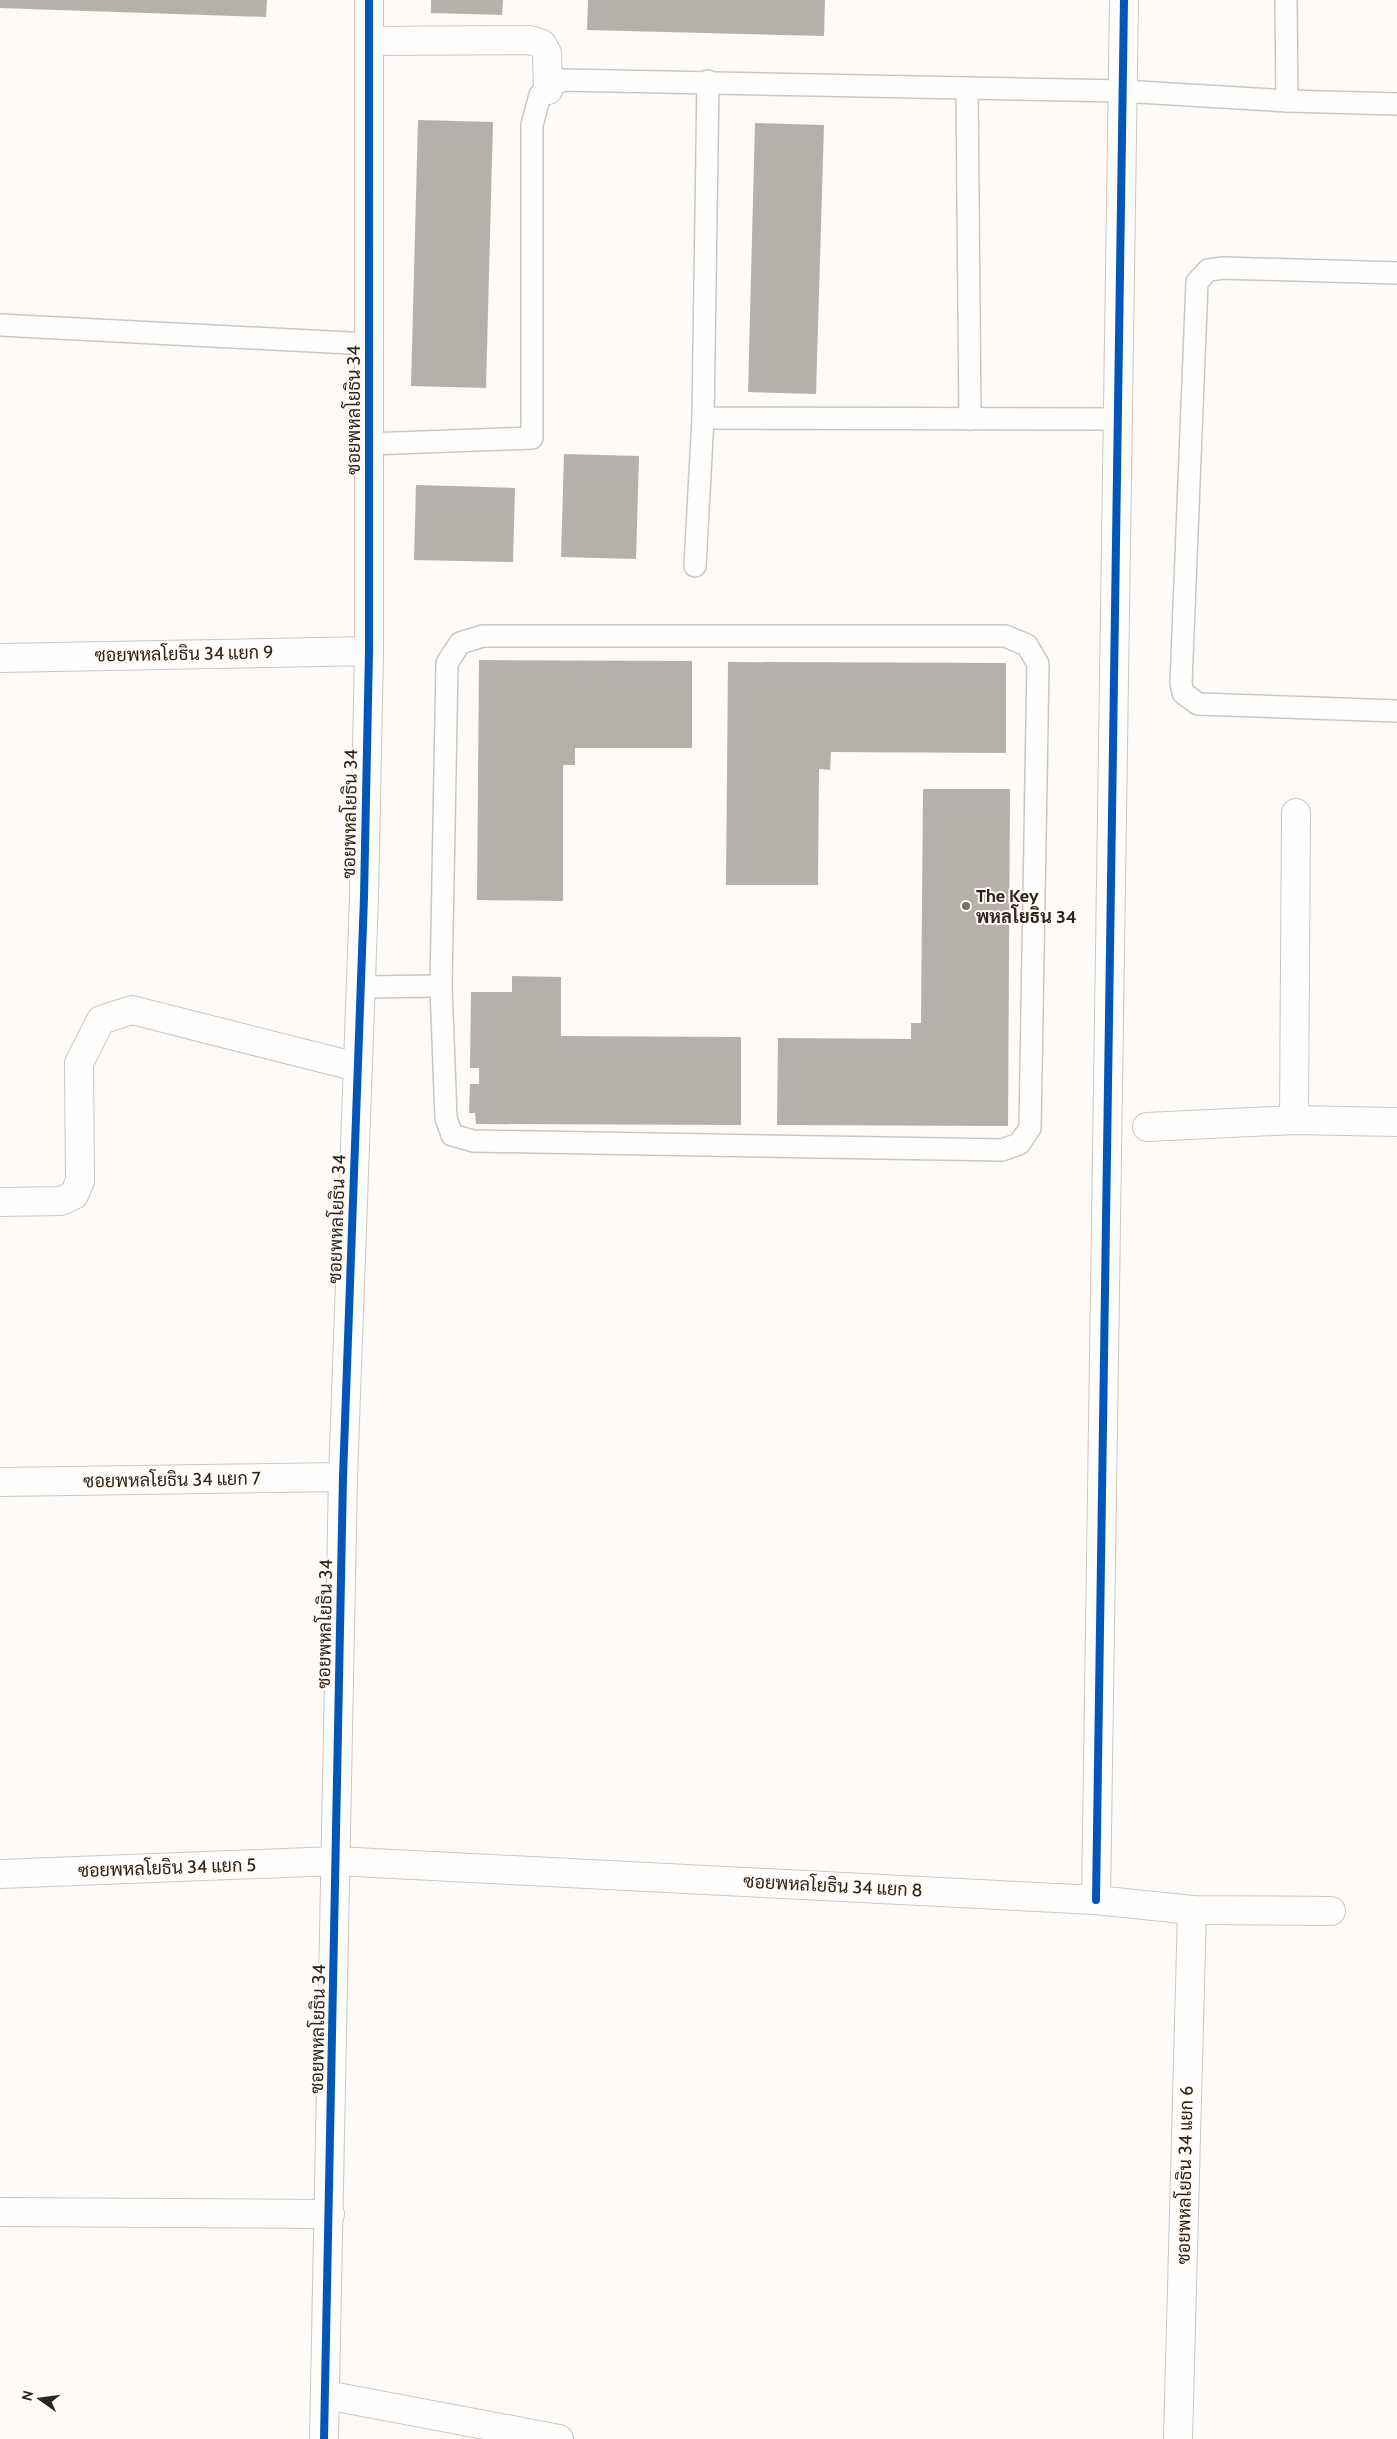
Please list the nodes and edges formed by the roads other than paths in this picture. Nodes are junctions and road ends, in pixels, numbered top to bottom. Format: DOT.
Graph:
graph roads {
  1 [pos="370,0"];
  2 [pos="1124,0"];
  3 [pos="1286,0"];
  4 [pos="370,41"];
  5 [pos="708,81"];
  6 [pos="967,88"];
  7 [pos="548,90"];
  8 [pos="1122,91"];
  9 [pos="1287,101"];
  10 [pos="1397,104"];
  11 [pos="1397,273"];
  12 [pos="0,325"];
  13 [pos="369,344"];
  14 [pos="703,418"];
  15 [pos="970,419"];
  16 [pos="1116,419"];
  17 [pos="369,444"];
  18 [pos="695,566"];
  19 [pos="368,651"];
  20 [pos="0,658"];
  21 [pos="1397,711"];
  22 [pos="1296,813"];
  23 [pos="442,986"];
  24 [pos="360,987"];
  25 [pos="357,1067"];
  26 [pos="1294,1120"];
  27 [pos="1397,1122"];
  28 [pos="1147,1128"];
  29 [pos="0,1202"];
  30 [pos="343,1478"];
  31 [pos="0,1482"];
  32 [pos="335,1861"];
  33 [pos="0,1874"];
  34 [pos="1096,1900"];
  35 [pos="1192,1910"];
  36 [pos="1331,1911"];
  37 [pos="0,2212"];
  38 [pos="330,2214"];
  39 [pos="326,2395"];
  40 [pos="324,2439"];
  41 [pos="559,2439"];
  42 [pos="1178,2439"];
  1 -- 4 [label="street, ซอยพหลโยธิน 34"];
  2 -- 8 [label="street"];
  3 -- 9 [label="lane"];
  4 -- 7 [label="street"];
  4 -- 13 [label="street, ซอยพหลโยธิน 34"];
  5 -- 6 [label="lane"];
  5 -- 7 [label="lane"];
  5 -- 14 [label="lane"];
  6 -- 8 [label="lane"];
  6 -- 15 [label="lane"];
  7 -- 17 [label="lane"];
  8 -- 9 [label="lane"];
  8 -- 16 [label="street"];
  9 -- 10 [label="lane"];
  11 -- 21 [label="lane"];
  12 -- 13 [label="lane"];
  13 -- 17 [label="street, ซอยพหลโยธิน 34"];
  14 -- 15 [label="lane"];
  14 -- 18 [label="lane"];
  15 -- 16 [label="lane"];
  16 -- 34 [label="street"];
  17 -- 19 [label="street, ซอยพหลโยธิน 34"];
  19 -- 20 [label="street, ซอยพหลโยธิน 34 แยก 9"];
  19 -- 24 [label="street, ซอยพหลโยธิน 34"];
  22 -- 26 [label="street"];
  23 -- 23 [label="lane"];
  23 -- 24 [label="lane"];
  24 -- 25 [label="street, ซอยพหลโยธิน 34"];
  25 -- 29 [label="street"];
  25 -- 30 [label="street, ซอยพหลโยธิน 34"];
  26 -- 27 [label="street"];
  26 -- 28 [label="street"];
  30 -- 31 [label="street, ซอยพหลโยธิน 34 แยก 7"];
  30 -- 32 [label="street, ซอยพหลโยธิน 34"];
  32 -- 33 [label="street, ซอยพหลโยธิน 34 แยก 5"];
  32 -- 34 [label="street, ซอยพหลโยธิน 34 แยก 8"];
  32 -- 38 [label="street, ซอยพหลโยธิน 34"];
  34 -- 35 [label="street, ซอยพหลโยธิน 34 แยก 8"];
  35 -- 36 [label="street, ซอยพหลโยธิน 34 แยก 8"];
  35 -- 42 [label="street, ซอยพหลโยธิน 34 แยก 6"];
  37 -- 38 [label="street"];
  38 -- 39 [label="street, ซอยพหลโยธิน 34"];
  39 -- 40 [label="street, ซอยพหลโยธิน 34"];
  39 -- 41 [label="street"];
}
